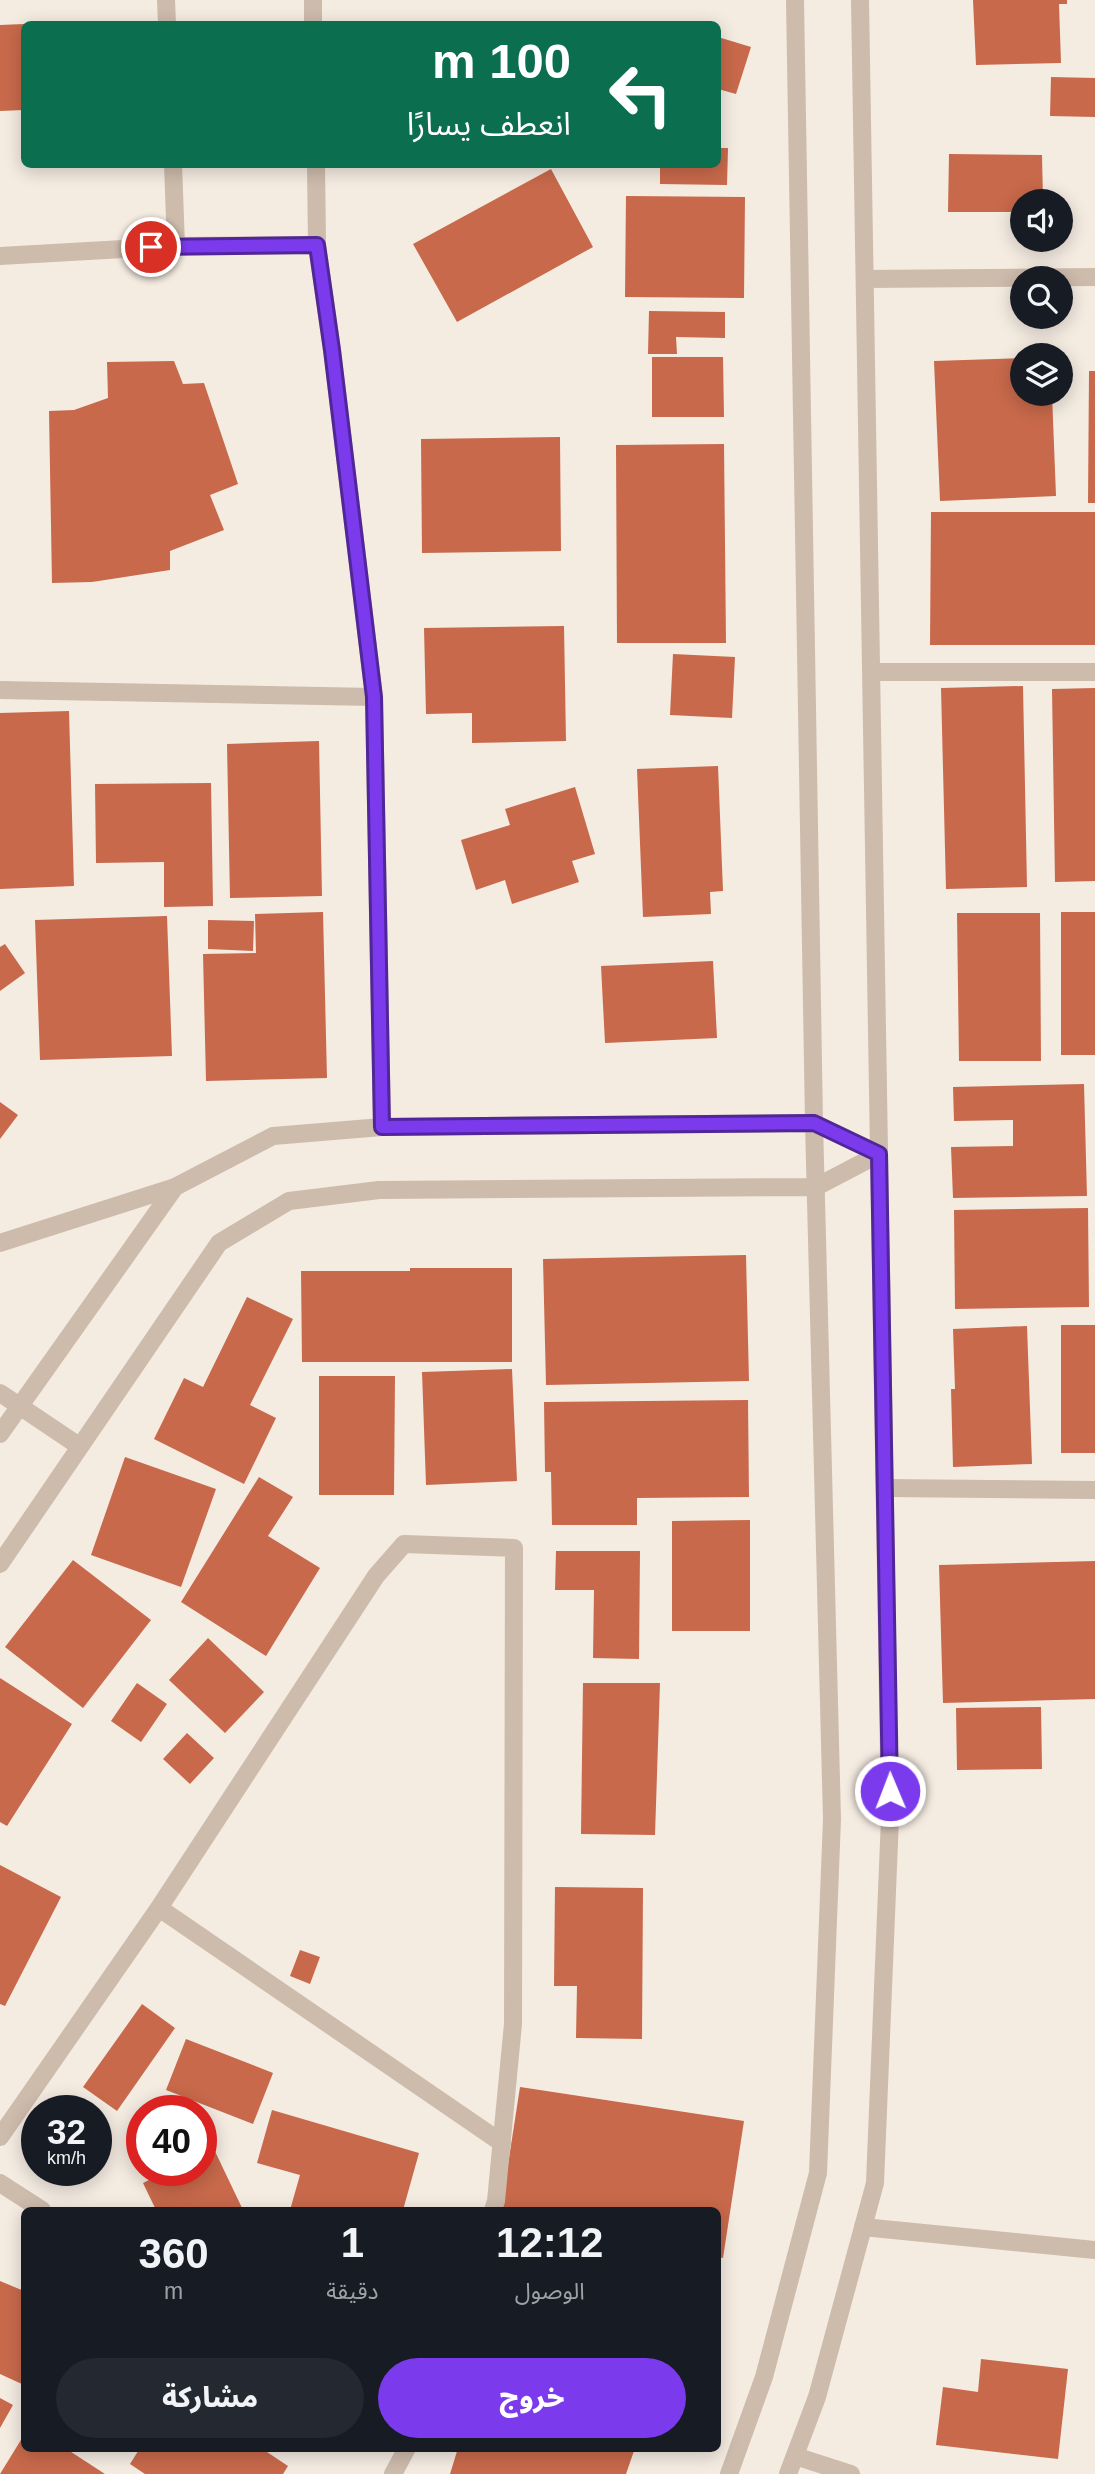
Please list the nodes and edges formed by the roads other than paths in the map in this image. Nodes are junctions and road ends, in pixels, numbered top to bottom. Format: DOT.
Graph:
graph roads {
  1 [pos="166,0"];
  2 [pos="313,0"];
  3 [pos="795,0"];
  4 [pos="860,0"];
  5 [pos="167,21"];
  6 [pos="313,21"];
  7 [pos="173,168"];
  8 [pos="316,168"];
  9 [pos="317,245"];
  10 [pos="176,246"];
  11 [pos="0,256"];
  12 [pos="1095,277"];
  13 [pos="865,279"];
  14 [pos="872,672"];
  15 [pos="1095,672"];
  16 [pos="0,690"];
  17 [pos="374,697"];
  18 [pos="814,1123"];
  19 [pos="382,1127"];
  20 [pos="879,1154"];
  21 [pos="175,1187"];
  22 [pos="816,1187"];
  23 [pos="0,1243"];
  24 [pos="0,1393"];
  25 [pos="19,1406"];
  26 [pos="0,1434"];
  27 [pos="79,1446"];
  28 [pos="885,1488"];
  29 [pos="1095,1490"];
  30 [pos="0,1564"];
  31 [pos="159,1908"];
  32 [pos="0,2137"];
  33 [pos="502,2143"];
  34 [pos="0,2183"];
  35 [pos="37,2207"];
  36 [pos="494,2207"];
  37 [pos="863,2227"];
  38 [pos="1095,2250"];
  39 [pos="405,2452"];
  40 [pos="795,2456"];
  41 [pos="393,2474"];
  42 [pos="729,2474"];
  43 [pos="788,2474"];
  44 [pos="851,2474"];
  1 -- 5 [label="street"];
  2 -- 6 [label="street"];
  3 -- 18 [label="street"];
  4 -- 13 [label="street"];
  7 -- 10 [label="street"];
  8 -- 9 [label="street"];
  9 -- 10 [label="street"];
  9 -- 17 [label="street"];
  10 -- 11 [label="street"];
  12 -- 13 [label="street"];
  13 -- 14 [label="street"];
  14 -- 15 [label="street"];
  14 -- 20 [label="street"];
  16 -- 17 [label="street"];
  17 -- 19 [label="street"];
  18 -- 19 [label="street"];
  18 -- 20 [label="street"];
  18 -- 22 [label="street"];
  19 -- 21 [label="street"];
  20 -- 22 [label="street"];
  20 -- 28 [label="street"];
  21 -- 23 [label="street"];
  21 -- 25 [label="street"];
  22 -- 27 [label="street"];
  22 -- 42 [label="street"];
  24 -- 25 [label="street"];
  25 -- 26 [label="street"];
  25 -- 27 [label="street"];
  27 -- 30 [label="street"];
  28 -- 29 [label="street"];
  28 -- 37 [label="street"];
  31 -- 32 [label="street"];
  31 -- 33 [label="street"];
  31 -- 33 [label="street"];
  33 -- 36 [label="street"];
  34 -- 35 [label="street"];
  37 -- 38 [label="street"];
  37 -- 40 [label="street"];
  39 -- 41 [label="street"];
  40 -- 43 [label="street"];
  40 -- 44 [label="street"];
}
